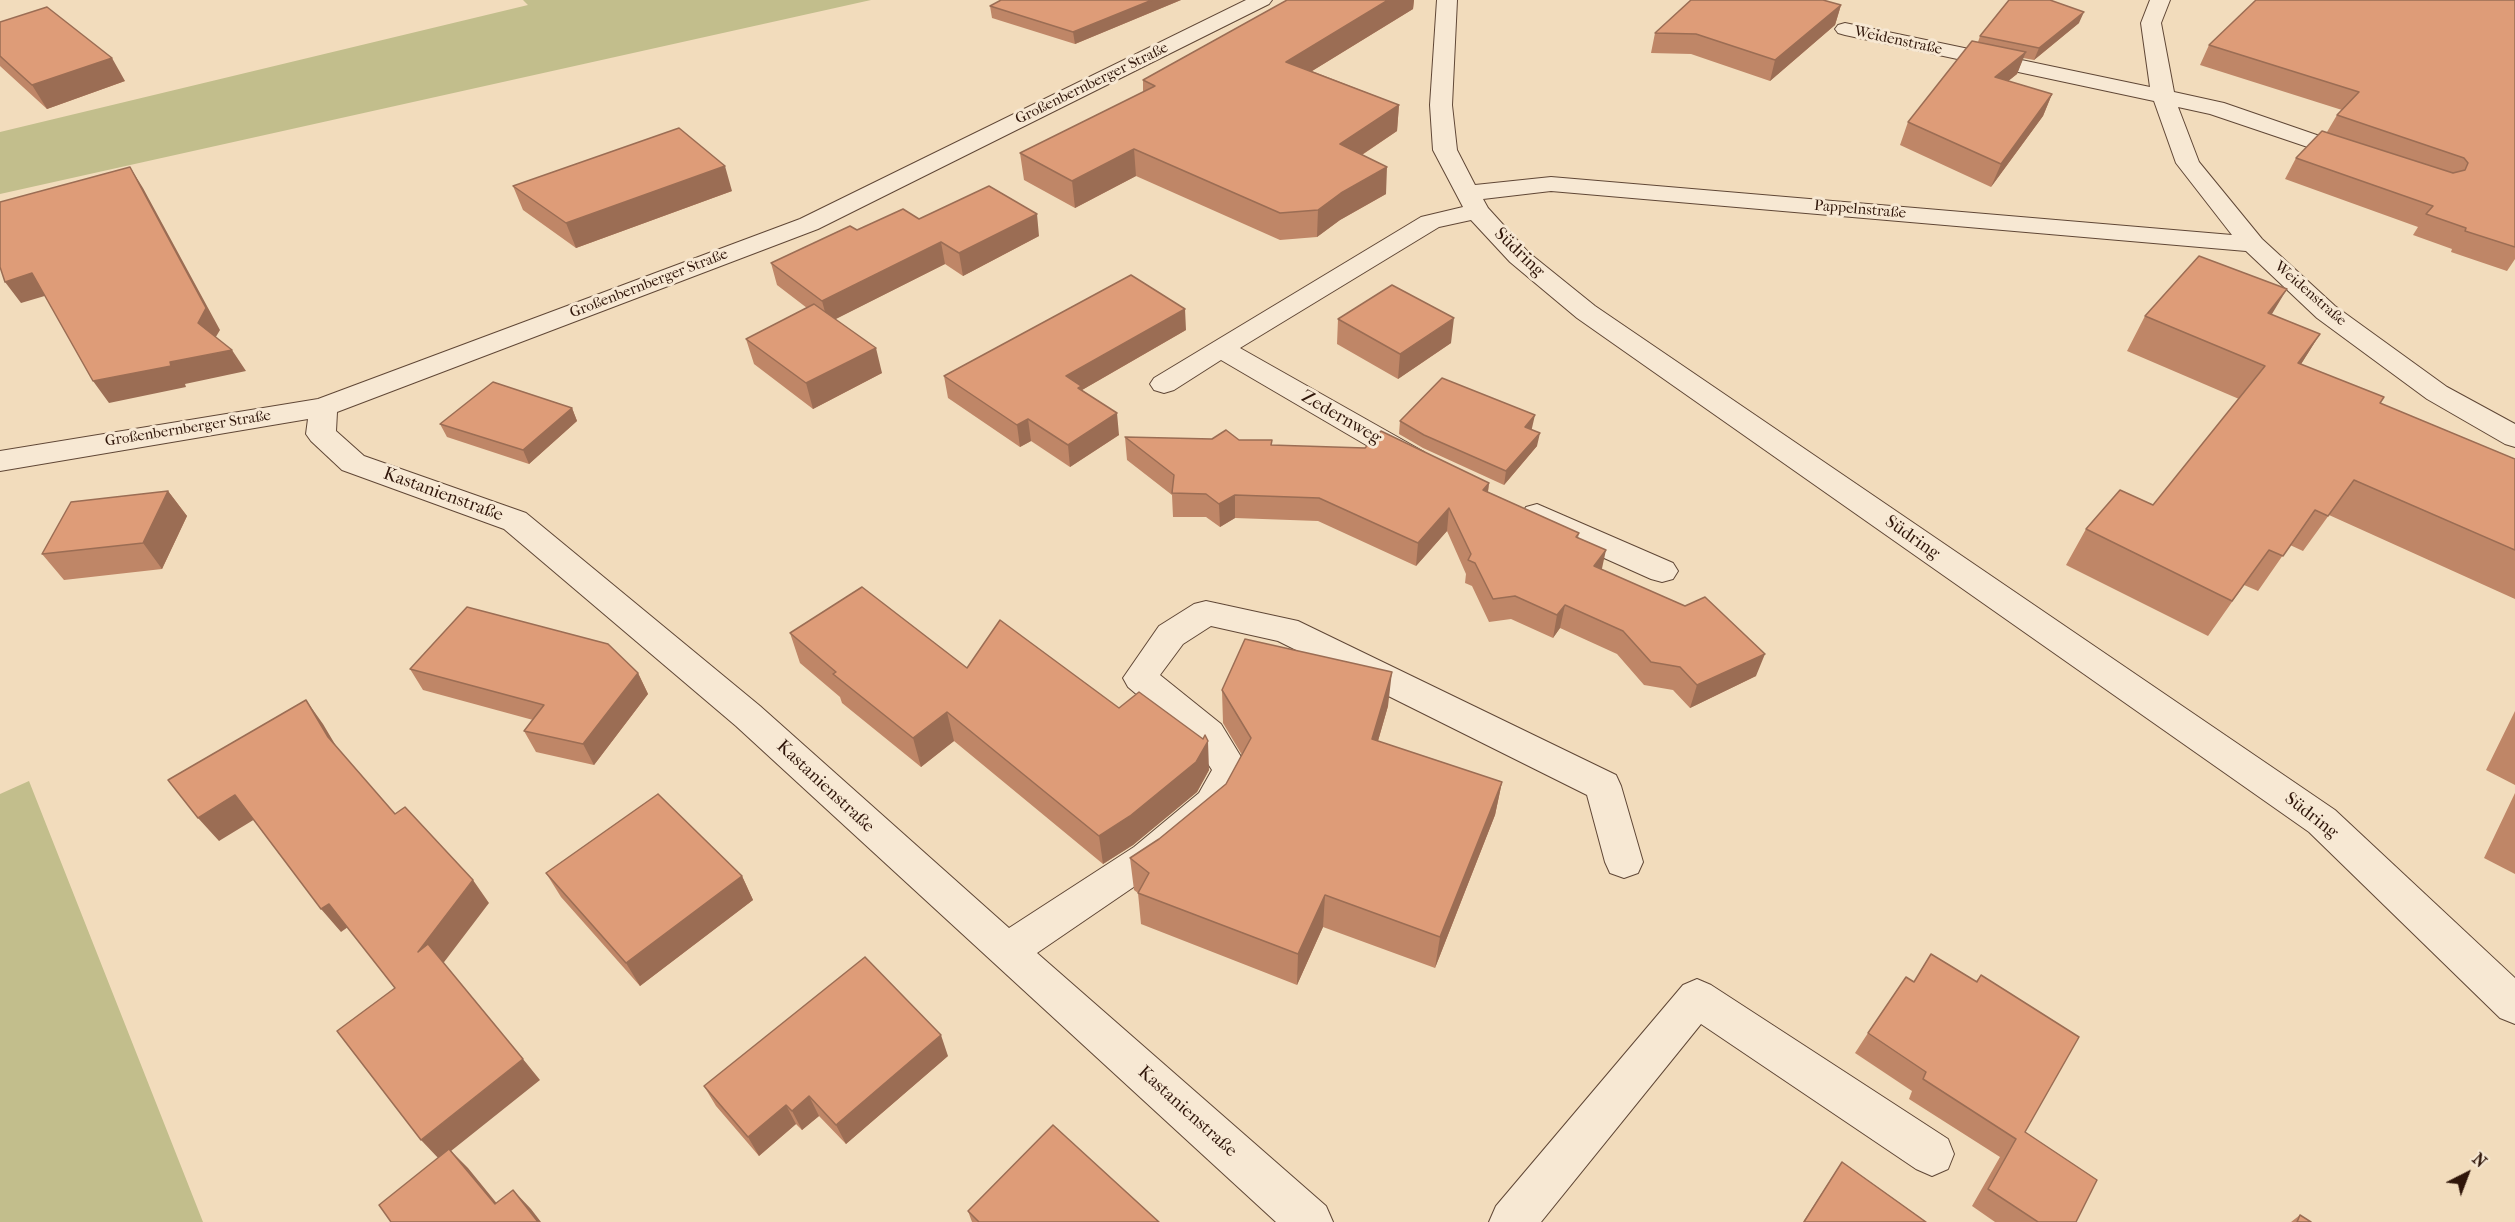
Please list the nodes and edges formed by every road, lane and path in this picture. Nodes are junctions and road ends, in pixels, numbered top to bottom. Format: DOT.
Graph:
graph roads {
  1 [pos="1262,0"];
  2 [pos="1447,0"];
  3 [pos="2160,0"];
  4 [pos="1845,29"];
  5 [pos="2163,96"];
  6 [pos="2373,162"];
  7 [pos="1472,202"];
  8 [pos="2253,244"];
  9 [pos="1220,348"];
  10 [pos="1164,384"];
  11 [pos="323,407"];
  12 [pos="2515,437"];
  13 [pos="0,460"];
  14 [pos="1443,472"];
  15 [pos="1509,502"];
  16 [pos="1662,571"];
  17 [pos="1624,862"];
  18 [pos="1007,951"];
  19 [pos="2515,1005"];
  20 [pos="1932,1154"];
  21 [pos="1310,1222"];
  22 [pos="1512,1222"];
  1 -- 11 [label="street, Großenbernberger Straße"];
  2 -- 7 [label="street, Südring"];
  3 -- 5 [label="street, Weidenstraße"];
  4 -- 5 [label="street, Weidenstraße"];
  5 -- 6 [label="street, Weidenstraße"];
  5 -- 8 [label="street, Weidenstraße"];
  7 -- 8 [label="street, Pappelnstraße"];
  7 -- 9 [label="street"];
  7 -- 19 [label="street, Südring"];
  8 -- 12 [label="street, Weidenstraße"];
  9 -- 10 [label="street"];
  9 -- 14 [label="street, Zedernweg"];
  11 -- 13 [label="street, Großenbernberger Straße"];
  11 -- 18 [label="street, Kastanienstraße"];
  15 -- 16 [label="street"];
  17 -- 18 [label="street"];
  18 -- 21 [label="street, Kastanienstraße"];
  20 -- 22 [label="street"];
}
